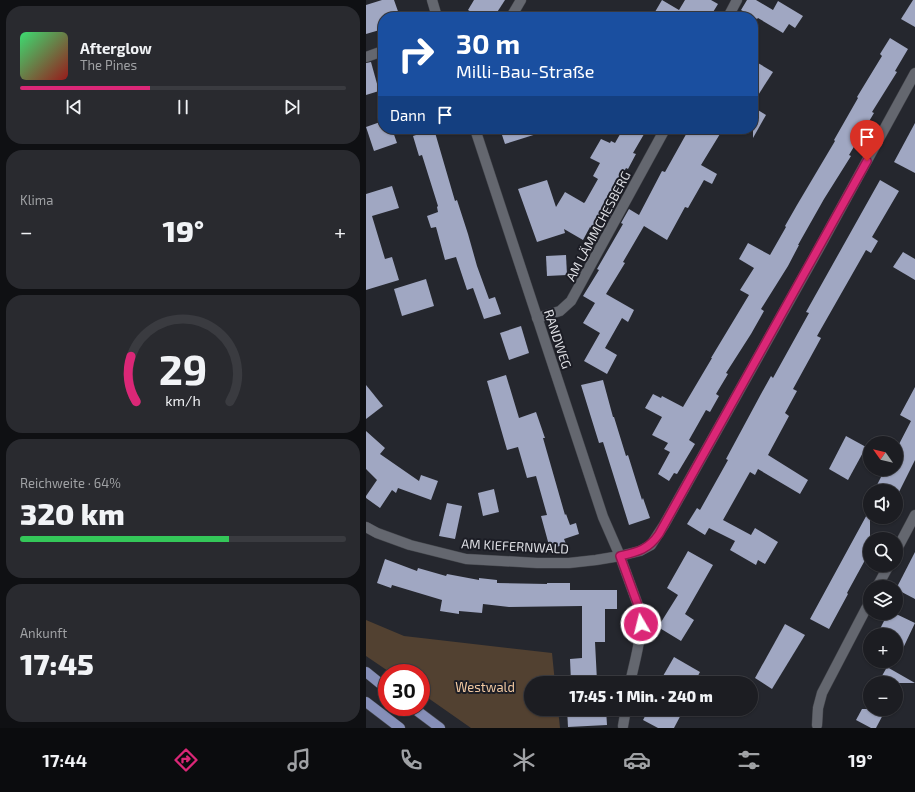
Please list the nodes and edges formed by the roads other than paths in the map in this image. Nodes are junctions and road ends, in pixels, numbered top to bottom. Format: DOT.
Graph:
graph roads {
  1 [pos="432,0"];
  2 [pos="521,0"];
  3 [pos="737,0"];
  4 [pos="436,12"];
  5 [pos="514,12"];
  6 [pos="731,12"];
  7 [pos="378,53"];
  8 [pos="366,57"];
  9 [pos="915,73"];
  10 [pos="477,134"];
  11 [pos="662,134"];
  12 [pos="537,318"];
  13 [pos="915,515"];
  14 [pos="366,527"];
  15 [pos="903,538"];
  16 [pos="620,556"];
  17 [pos="863,614"];
  18 [pos="366,672"];
  19 [pos="631,676"];
  20 [pos="378,682"];
  21 [pos="366,702"];
  22 [pos="424,716"];
  23 [pos="624,716"];
  24 [pos="817,725"];
  25 [pos="622,726"];
  26 [pos="400,728"];
  27 [pos="440,728"];
  1 -- 4 [label="street"];
  2 -- 5 [label="street"];
  3 -- 6 [label="street"];
  7 -- 8 [label="street"];
  9 -- 16 [label="street, AM KIEFERNWALD"];
  10 -- 12 [label="street, RANDWEG"];
  11 -- 12 [label="street, AM LÄMMCHESBERG"];
  12 -- 16 [label="street, RANDWEG"];
  13 -- 15 [label="street"];
  14 -- 16 [label="street, AM KIEFERNWALD"];
  16 -- 19 [label="street, RANDWEG"];
  17 -- 24 [label="street"];
  18 -- 20 [label="main road"];
  21 -- 26 [label="main road"];
  22 -- 27 [label="main road"];
  23 -- 25 [label="street"];
}
